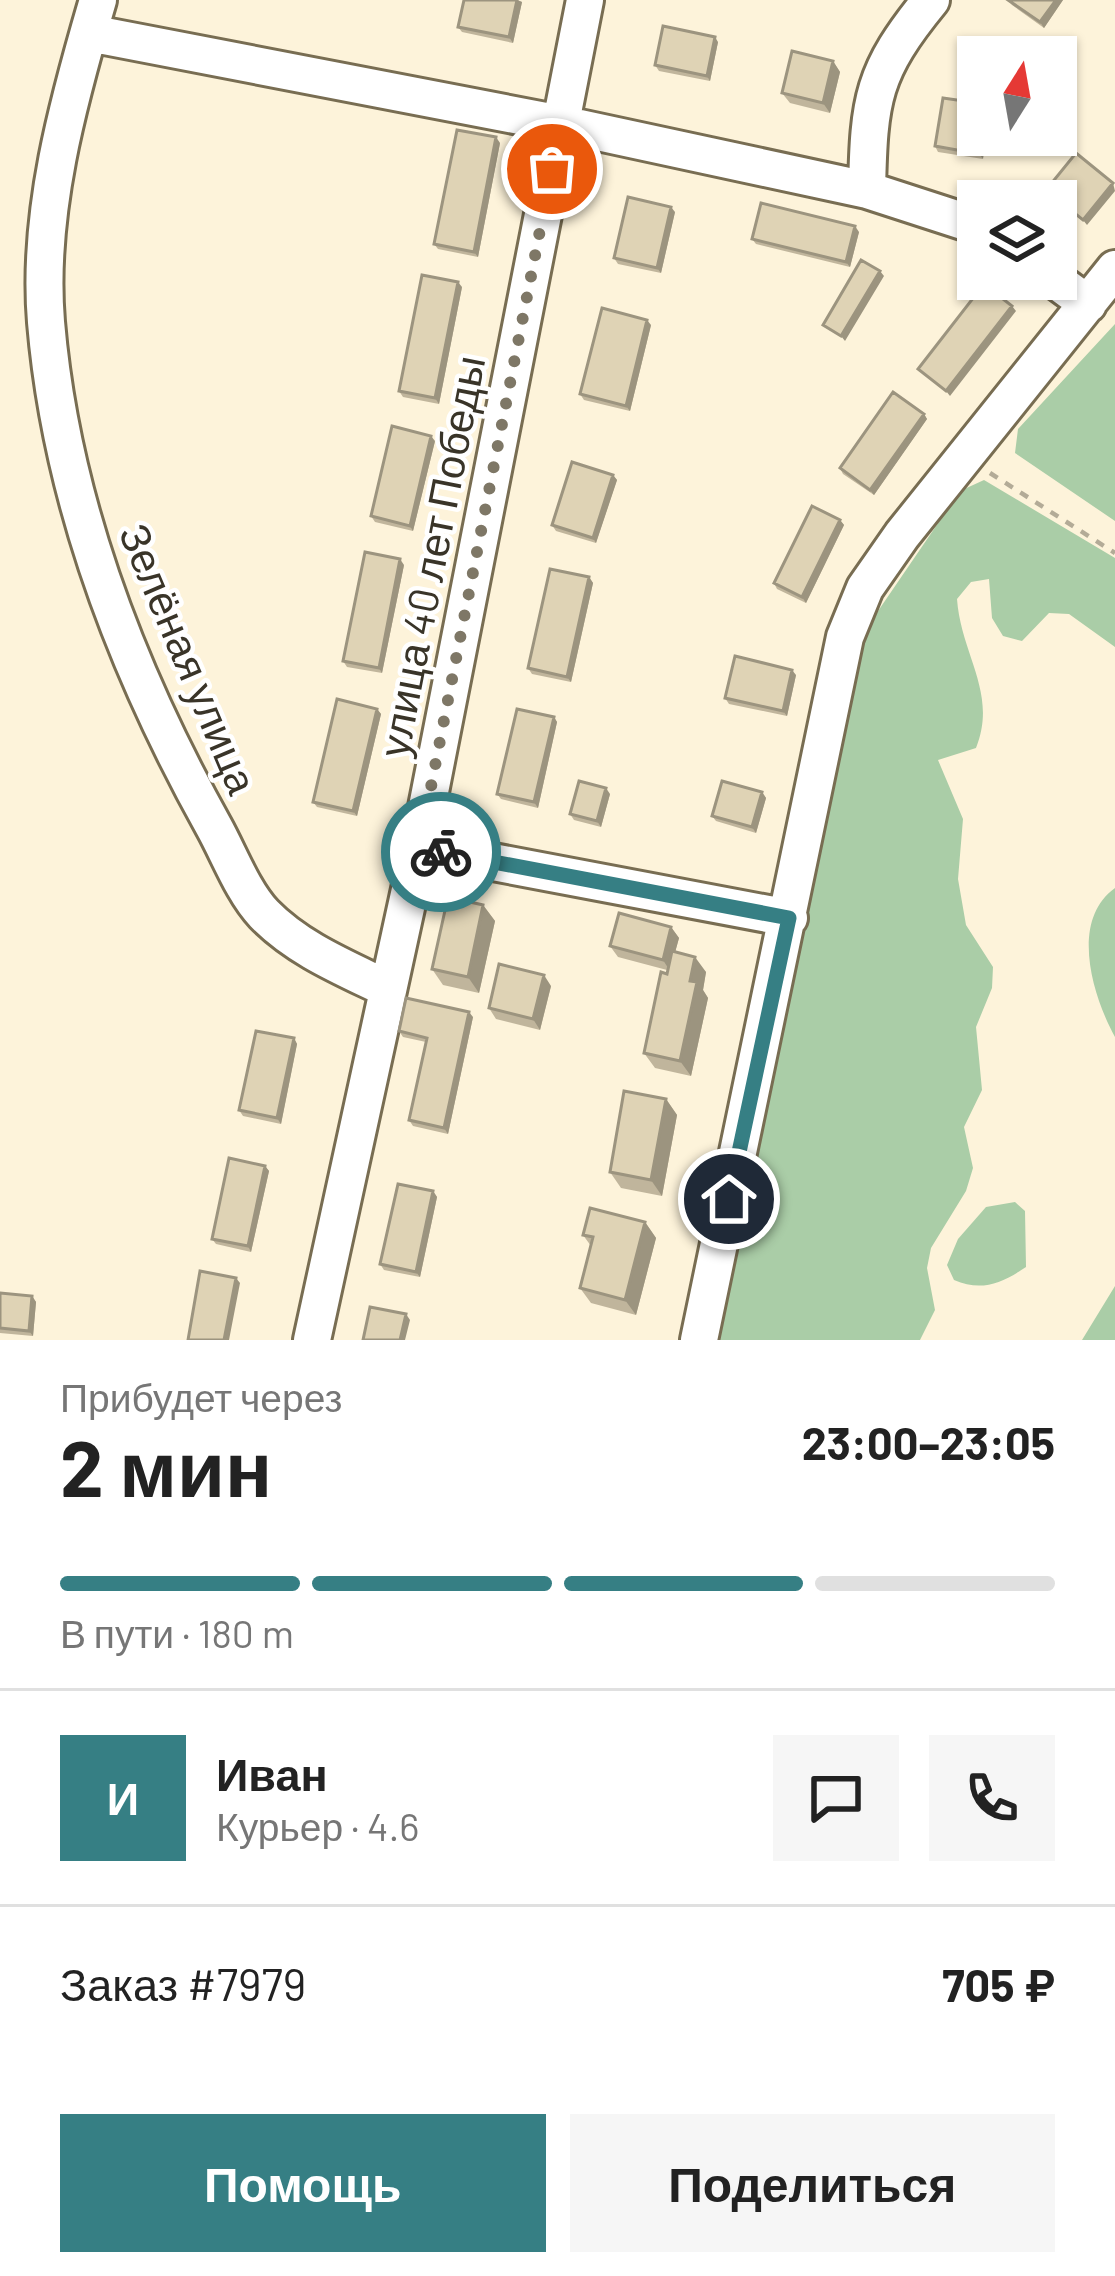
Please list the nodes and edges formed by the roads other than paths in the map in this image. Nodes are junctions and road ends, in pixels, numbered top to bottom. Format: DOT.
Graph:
graph roads {
  1 [pos="585,0"];
  2 [pos="931,0"];
  3 [pos="93,16"];
  4 [pos="561,124"];
  5 [pos="867,190"];
  6 [pos="957,219"];
  7 [pos="1106,284"];
  8 [pos="419,848"];
  9 [pos="789,918"];
  10 [pos="388,989"];
  11 [pos="312,1340"];
  12 [pos="699,1340"];
  1 -- 4 [label="street, улица 40 лет Победы"];
  2 -- 5 [label="street"];
  3 -- 4 [label="street"];
  3 -- 10 [label="street, Зелёная улица"];
  4 -- 5 [label="street"];
  4 -- 8 [label="street, улица 40 лет Победы"];
  5 -- 6 [label="street"];
  7 -- 9 [label="street"];
  8 -- 9 [label="street"];
  8 -- 10 [label="street, улица 40 лет Победы"];
  9 -- 12 [label="street"];
  10 -- 11 [label="street, улица 40 лет Победы"];
}
